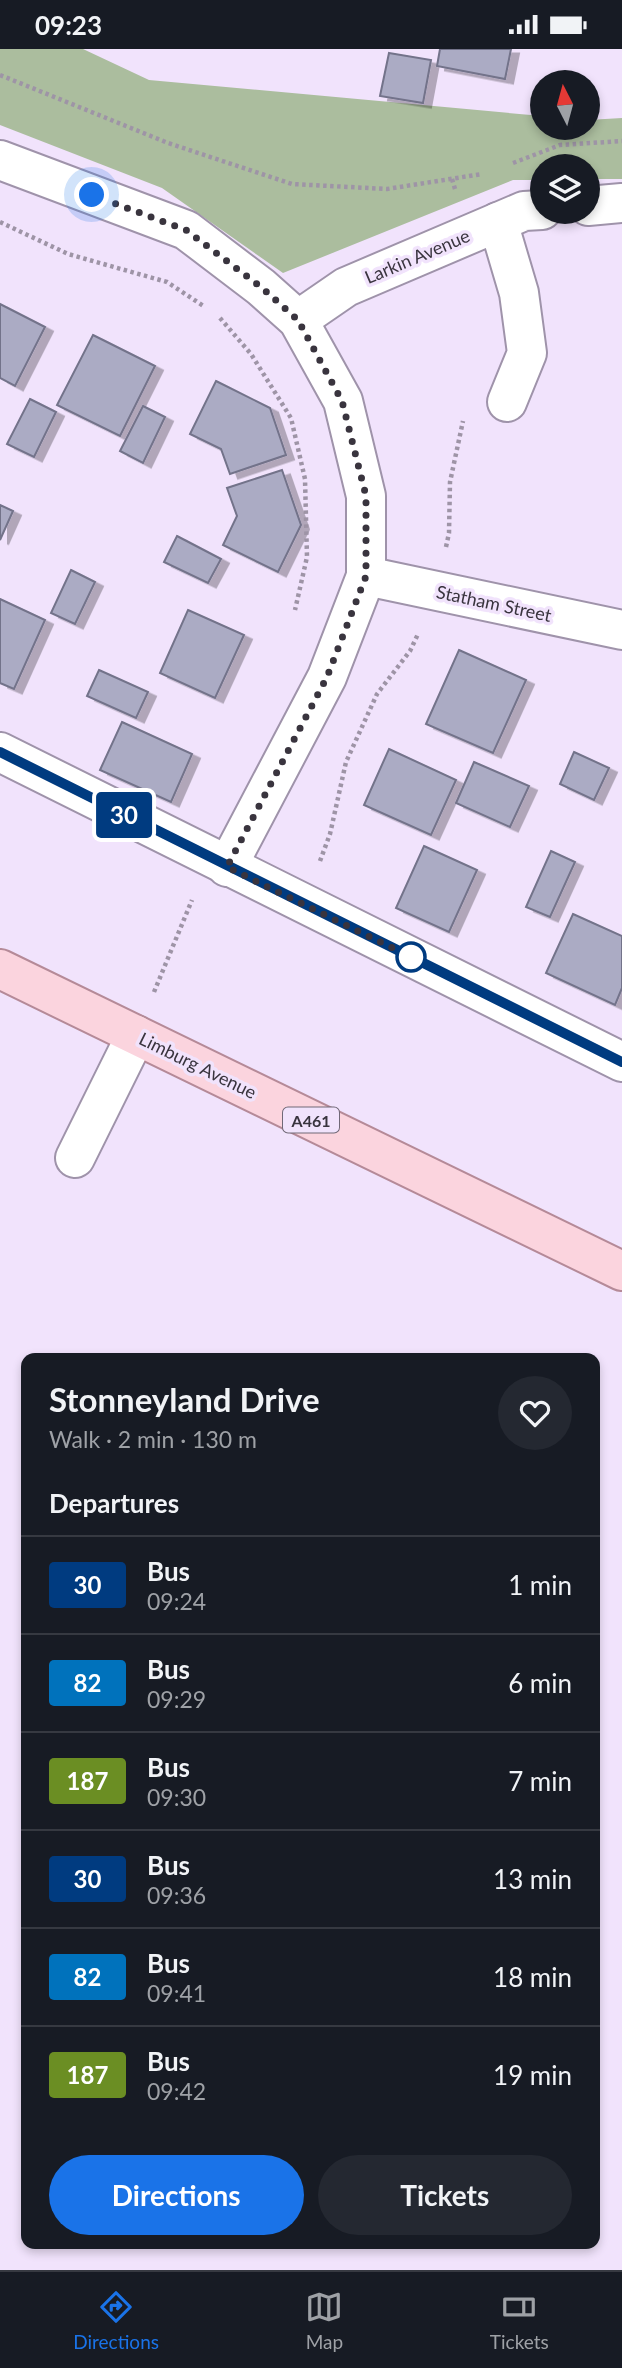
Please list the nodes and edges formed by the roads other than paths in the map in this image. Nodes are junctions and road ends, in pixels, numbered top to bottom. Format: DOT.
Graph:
graph roads {
  1 [pos="0,160"];
  2 [pos="622,203"];
  3 [pos="600,205"];
  4 [pos="530,211"];
  5 [pos="498,222"];
  6 [pos="298,320"];
  7 [pos="507,402"];
  8 [pos="366,576"];
  9 [pos="622,630"];
  10 [pos="0,752"];
  11 [pos="218,862"];
  12 [pos="0,969"];
  13 [pos="136,1035"];
  14 [pos="622,1062"];
  15 [pos="75,1158"];
  16 [pos="622,1271"];
  1 -- 6 [label="street"];
  2 -- 3 [label="street"];
  4 -- 5 [label="street, Larkin Avenue"];
  5 -- 6 [label="street, Larkin Avenue"];
  5 -- 7 [label="street"];
  6 -- 8 [label="street"];
  8 -- 9 [label="street, Statham Street"];
  8 -- 11 [label="street"];
  10 -- 11 [label="street"];
  11 -- 14 [label="street"];
  12 -- 13 [label="main road, Limburg Avenue / A461"];
  13 -- 15 [label="street"];
  13 -- 16 [label="main road, Limburg Avenue / A461"];
}
